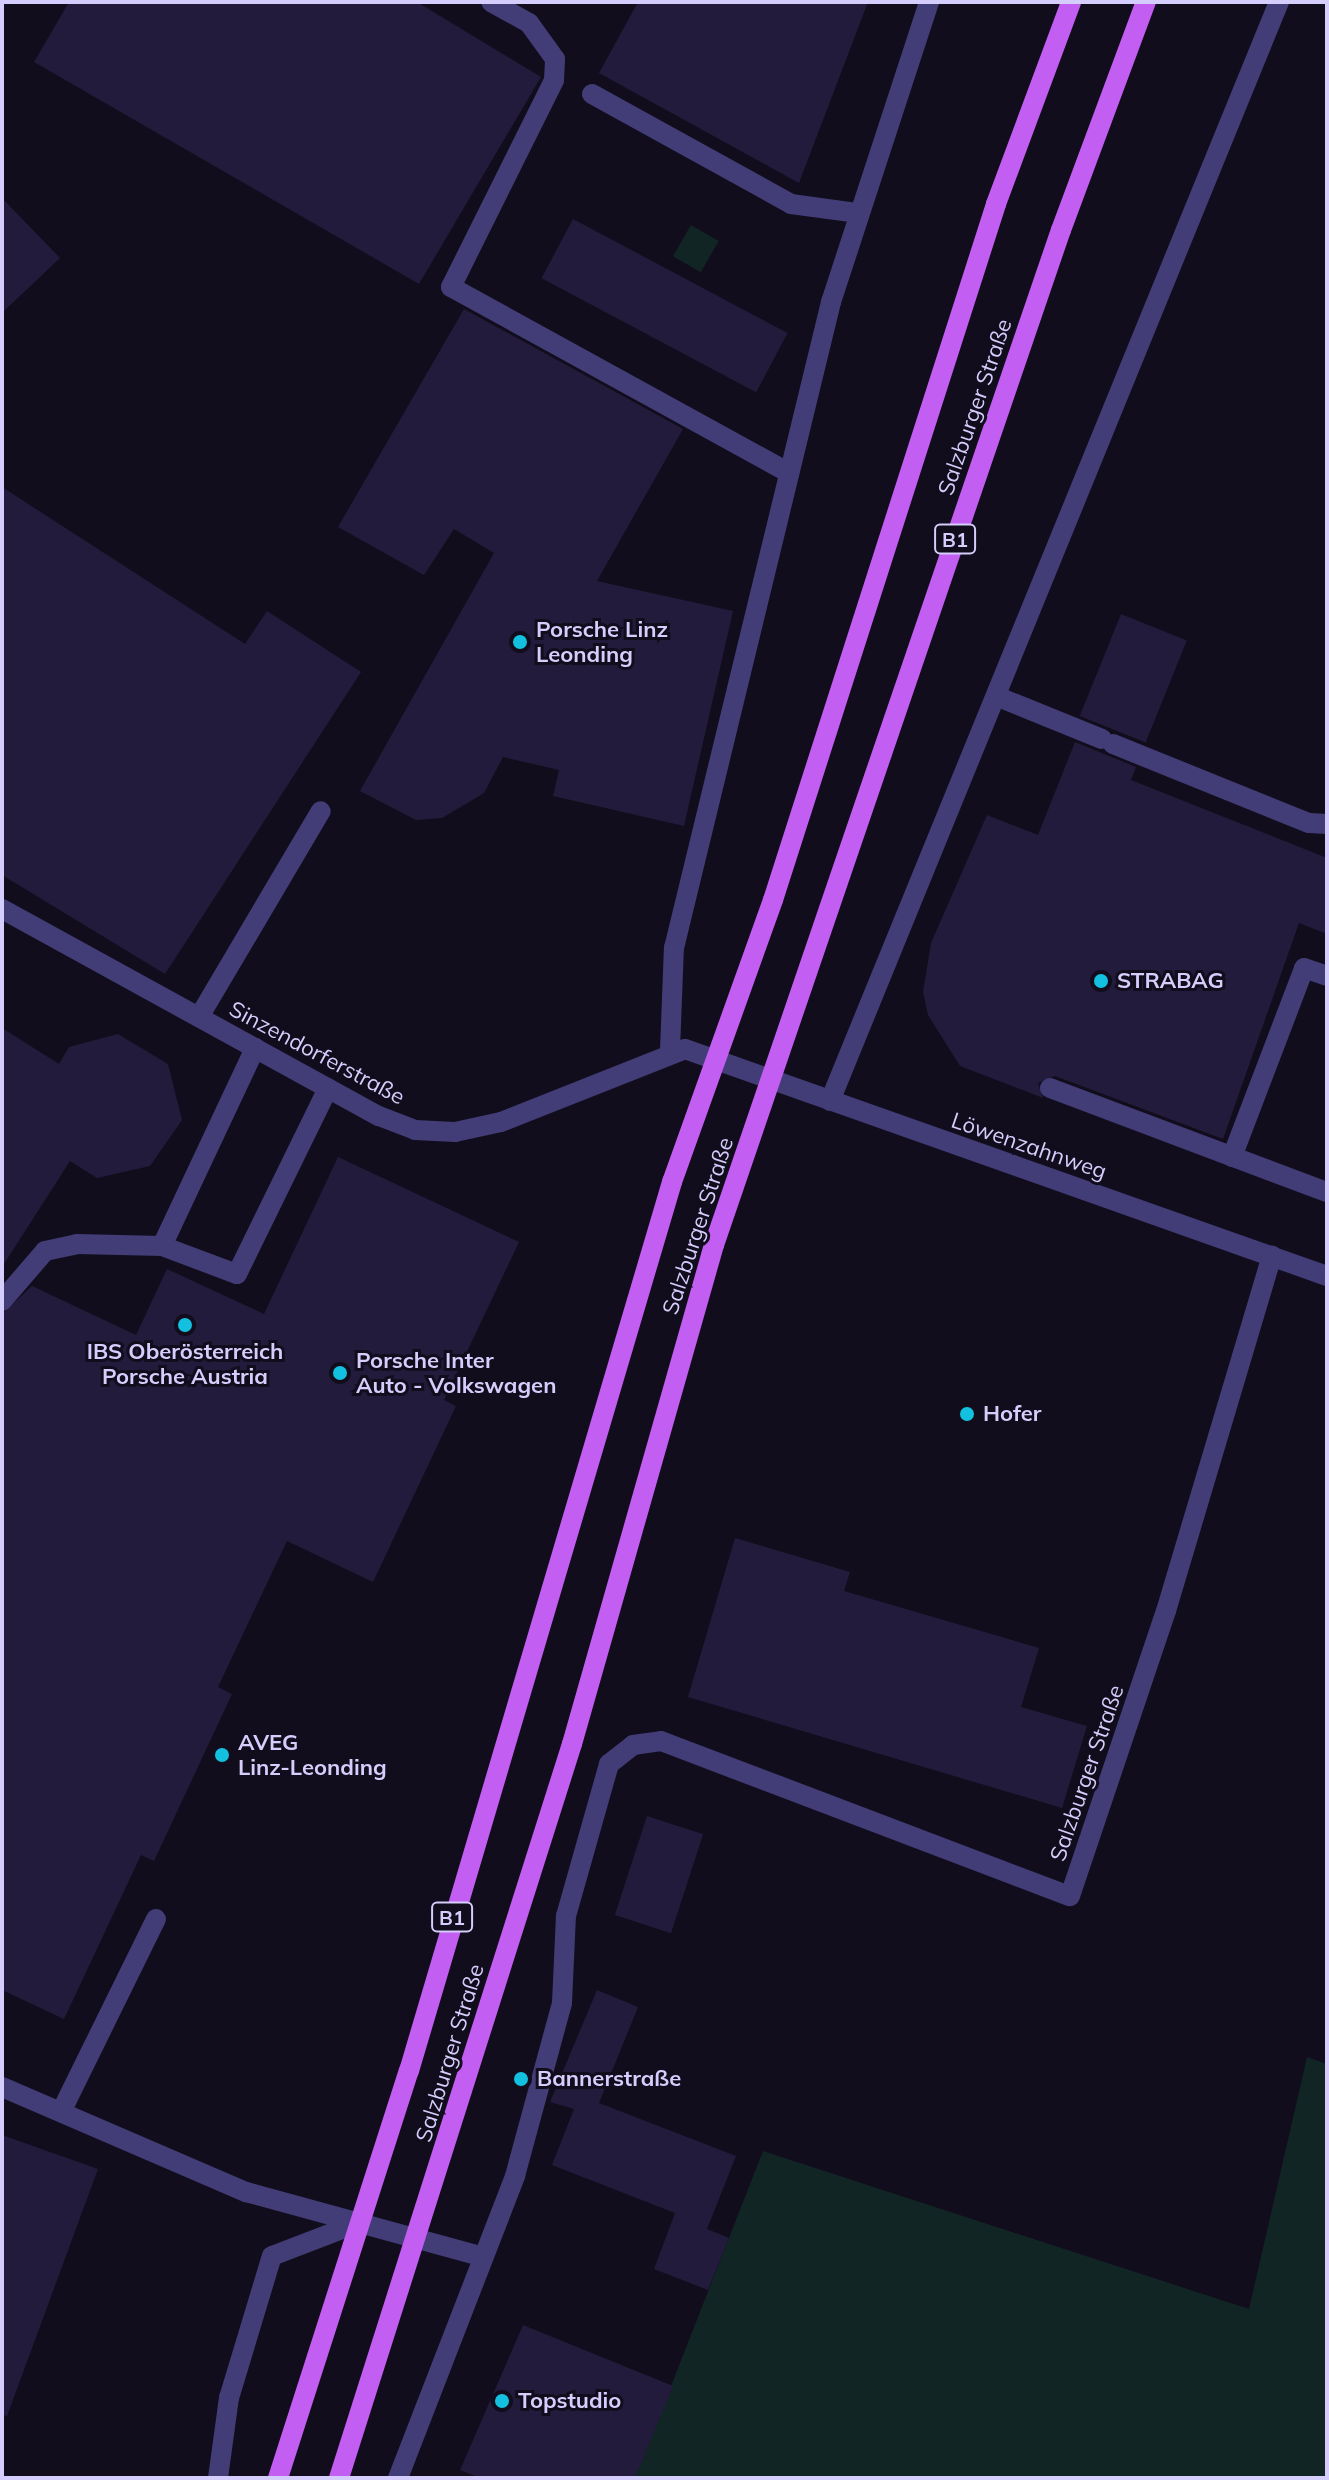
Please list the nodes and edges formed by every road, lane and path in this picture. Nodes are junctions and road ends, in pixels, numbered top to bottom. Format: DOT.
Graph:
graph roads {
  1 [pos="491,2"];
  2 [pos="929,2"];
  3 [pos="1071,2"];
  4 [pos="1146,2"];
  5 [pos="1279,2"];
  6 [pos="592,94"];
  7 [pos="858,213"];
  8 [pos="789,473"];
  9 [pos="996,696"];
  10 [pos="321,811"];
  11 [pos="1327,824"];
  12 [pos="2,909"];
  13 [pos="1327,976"];
  14 [pos="199,1017"];
  15 [pos="255,1048"];
  16 [pos="670,1050"];
  17 [pos="716,1059"];
  18 [pos="773,1079"];
  19 [pos="328,1088"];
  20 [pos="1050,1088"];
  21 [pos="830,1101"];
  22 [pos="1232,1157"];
  23 [pos="1327,1192"];
  24 [pos="162,1246"];
  25 [pos="1272,1255"];
  26 [pos="1327,1276"];
  27 [pos="2,1301"];
  28 [pos="156,1919"];
  29 [pos="2,2087"];
  30 [pos="61,2112"];
  31 [pos="358,2223"];
  32 [pos="415,2239"];
  33 [pos="483,2257"];
  34 [pos="218,2478"];
  35 [pos="278,2478"];
  36 [pos="339,2478"];
  37 [pos="398,2478"];
  1 -- 8 [label="street"];
  2 -- 7 [label="street"];
  3 -- 17 [label="main road, Salzburger Straße / B1"];
  4 -- 18 [label="main road, Salzburger Straße / B1"];
  5 -- 9 [label="street"];
  6 -- 7 [label="street"];
  7 -- 8 [label="street"];
  8 -- 16 [label="street"];
  9 -- 11 [label="street"];
  9 -- 21 [label="street"];
  10 -- 14 [label="street"];
  12 -- 14 [label="street, Sinzendorferstraße"];
  13 -- 22 [label="street"];
  14 -- 15 [label="street, Sinzendorferstraße"];
  15 -- 19 [label="street, Sinzendorferstraße"];
  15 -- 24 [label="street"];
  16 -- 17 [label="street"];
  16 -- 19 [label="street, Sinzendorferstraße"];
  17 -- 18 [label="street, Löwenzahnweg"];
  17 -- 31 [label="main road, Salzburger Straße / B1"];
  18 -- 21 [label="street, Löwenzahnweg"];
  18 -- 32 [label="main road, Salzburger Straße / B1"];
  19 -- 24 [label="street"];
  20 -- 22 [label="street"];
  21 -- 25 [label="street, Löwenzahnweg"];
  22 -- 23 [label="street"];
  24 -- 27 [label="street"];
  25 -- 26 [label="street, Löwenzahnweg"];
  25 -- 33 [label="street, Salzburger Straße"];
  28 -- 30 [label="street"];
  29 -- 30 [label="street"];
  30 -- 31 [label="street"];
  31 -- 32 [label="street"];
  31 -- 34 [label="street"];
  31 -- 35 [label="main road, Salzburger Straße / B1"];
  32 -- 33 [label="street"];
  32 -- 36 [label="main road, Salzburger Straße / B1"];
  33 -- 37 [label="street, Salzburger Straße"];
}
